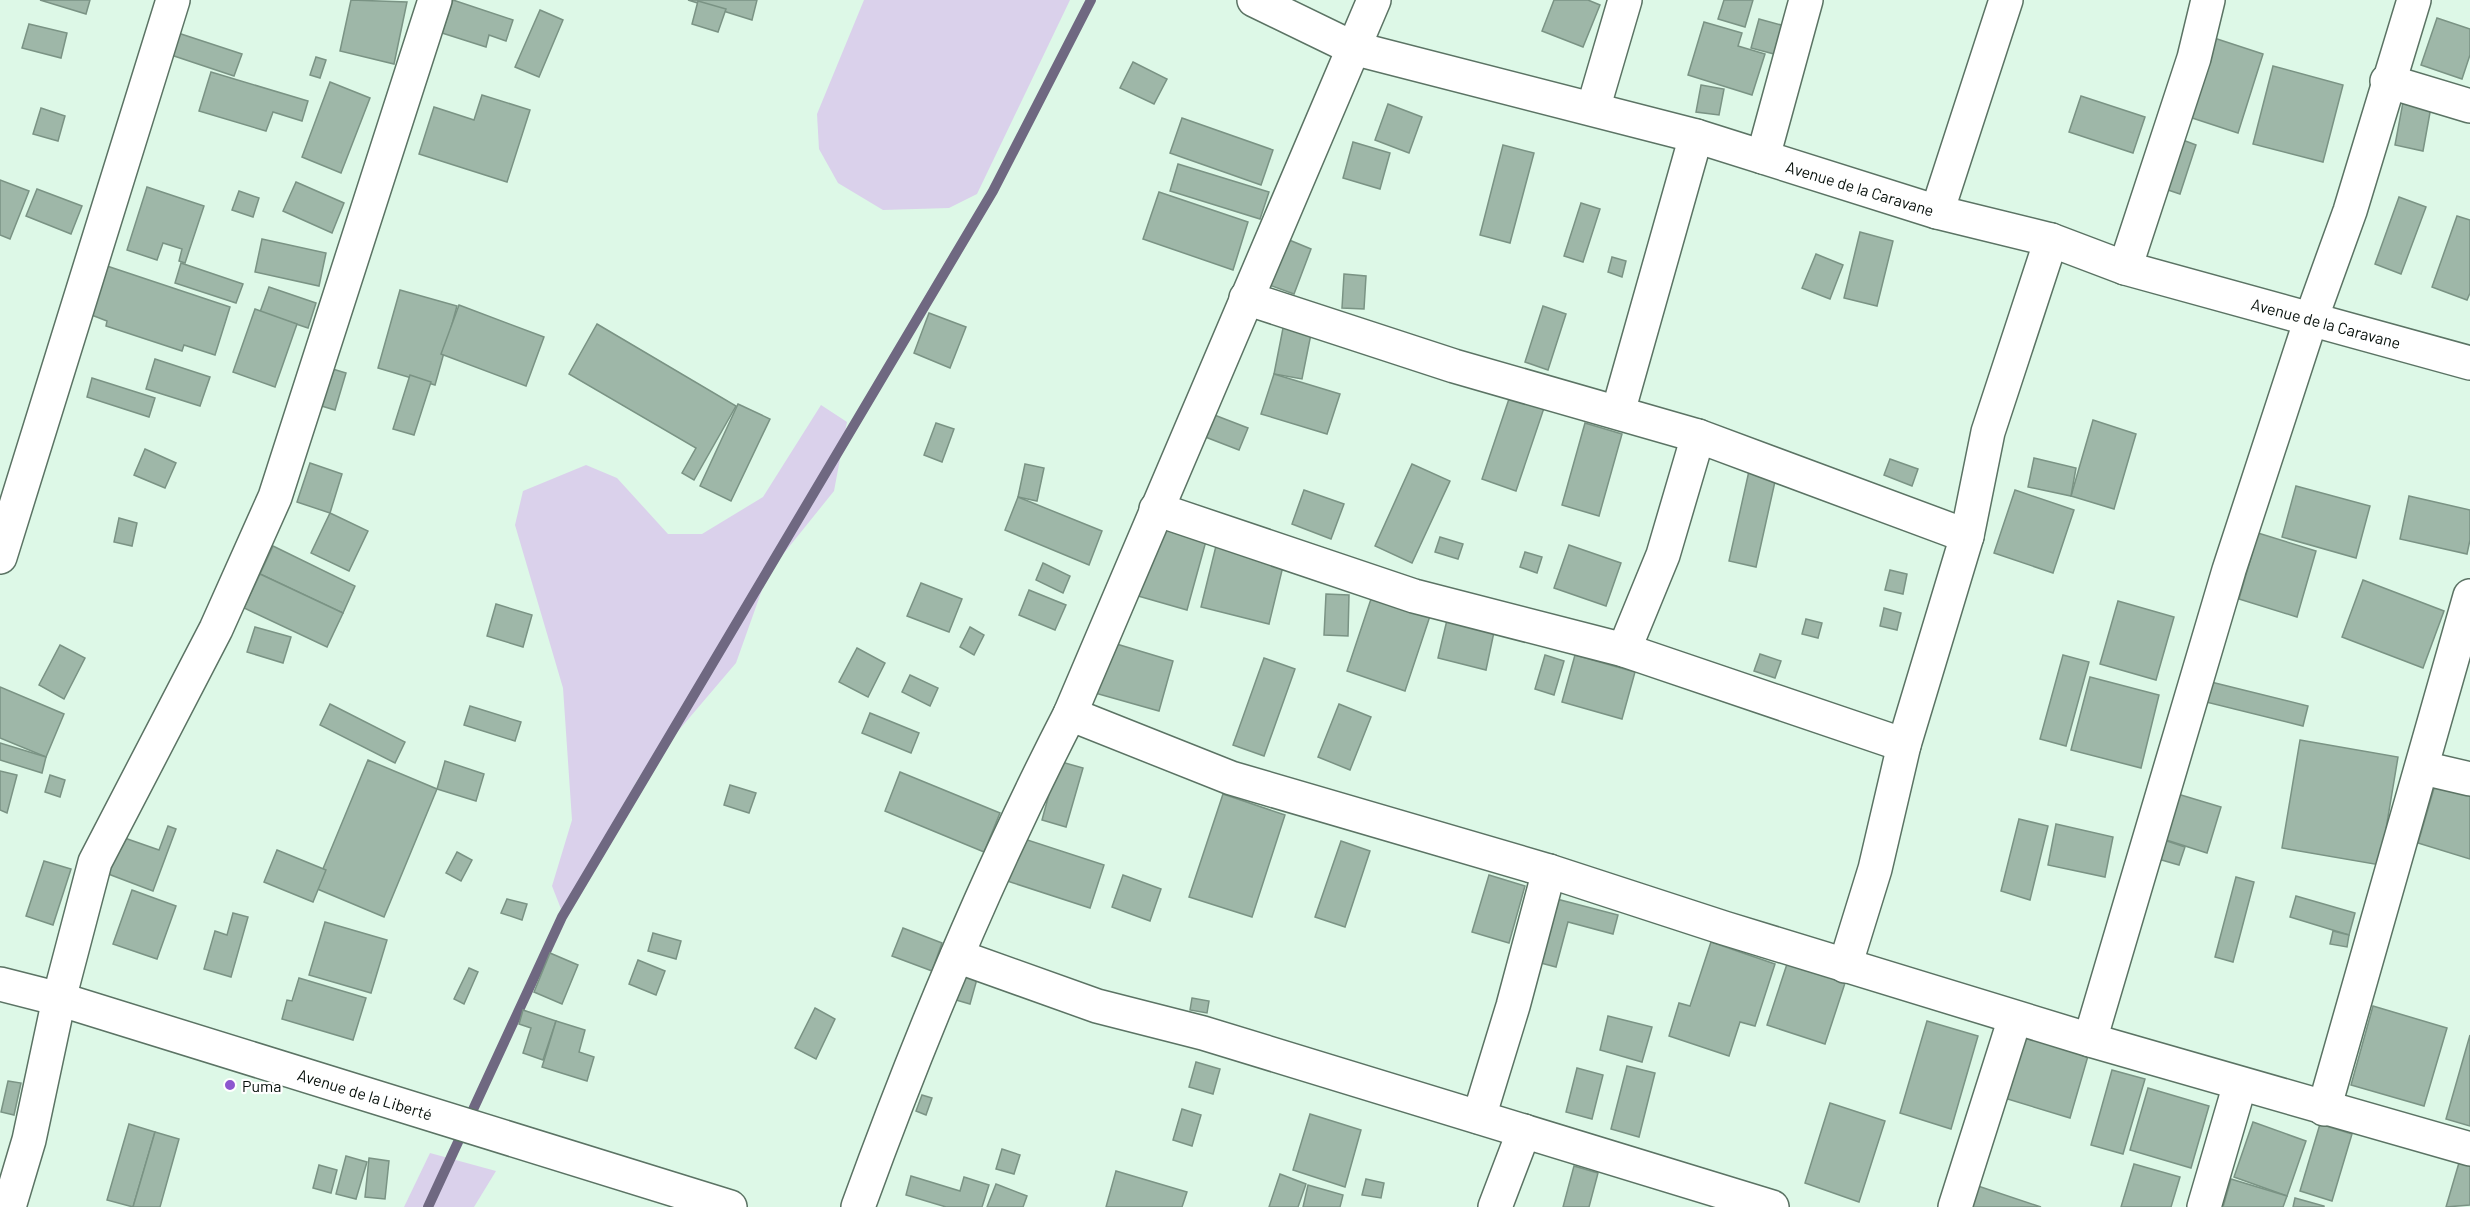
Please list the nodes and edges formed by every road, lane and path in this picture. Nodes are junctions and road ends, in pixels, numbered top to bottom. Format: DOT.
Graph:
graph roads {
  1 [pos="173,0"];
  2 [pos="435,0"];
  3 [pos="1254,0"];
  4 [pos="1374,0"];
  5 [pos="1624,0"];
  6 [pos="1806,0"];
  7 [pos="2006,0"];
  8 [pos="2208,0"];
  9 [pos="2414,0"];
  10 [pos="1353,48"];
  11 [pos="2387,81"];
  12 [pos="2470,106"];
  13 [pos="1593,109"];
  14 [pos="1696,136"];
  15 [pos="1763,157"];
  16 [pos="1937,212"];
  17 [pos="2050,240"];
  18 [pos="2125,268"];
  19 [pos="1246,298"];
  20 [pos="2311,319"];
  21 [pos="2470,363"];
  22 [pos="1618,412"];
  23 [pos="1698,436"];
  24 [pos="1156,509"];
  25 [pos="1967,536"];
  26 [pos="0,557"];
  27 [pos="2470,596"];
  28 [pos="1624,650"];
  29 [pos="1070,714"];
  30 [pos="1904,744"];
  31 [pos="2422,768"];
  32 [pos="2470,779"];
  33 [pos="1549,871"];
  34 [pos="957,956"];
  35 [pos="1845,966"];
  36 [pos="0,984"];
  37 [pos="59,999"];
  38 [pos="2015,1018"];
  39 [pos="2090,1040"];
  40 [pos="2240,1084"];
  41 [pos="2324,1109"];
  42 [pos="1479,1117"];
  43 [pos="1524,1131"];
  44 [pos="2470,1149"];
  45 [pos="9,1207"];
  46 [pos="730,1207"];
  47 [pos="858,1207"];
  48 [pos="1495,1207"];
  49 [pos="1772,1207"];
  50 [pos="1955,1207"];
  51 [pos="2204,1207"];
  1 -- 26 [label="street"];
  2 -- 37 [label="street"];
  3 -- 10 [label="street, Avenue de la Caravane"];
  4 -- 10 [label="street"];
  5 -- 13 [label="street"];
  6 -- 15 [label="street"];
  7 -- 16 [label="street"];
  8 -- 18 [label="street"];
  9 -- 11 [label="street"];
  10 -- 13 [label="street, Avenue de la Caravane"];
  10 -- 19 [label="street"];
  11 -- 12 [label="street"];
  11 -- 20 [label="street"];
  13 -- 14 [label="street, Avenue de la Caravane"];
  14 -- 15 [label="street, Avenue de la Caravane"];
  14 -- 22 [label="street"];
  15 -- 16 [label="street, Avenue de la Caravane"];
  16 -- 17 [label="street, Avenue de la Caravane"];
  17 -- 18 [label="street, Avenue de la Caravane"];
  17 -- 25 [label="street"];
  18 -- 20 [label="street, Avenue de la Caravane"];
  19 -- 22 [label="street"];
  19 -- 24 [label="street"];
  20 -- 21 [label="street, Avenue de la Caravane"];
  20 -- 39 [label="street"];
  22 -- 23 [label="street"];
  23 -- 25 [label="street"];
  23 -- 28 [label="street"];
  24 -- 28 [label="street"];
  24 -- 29 [label="street"];
  25 -- 30 [label="street"];
  27 -- 31 [label="street"];
  28 -- 30 [label="street"];
  29 -- 33 [label="street"];
  29 -- 34 [label="street"];
  30 -- 35 [label="street"];
  31 -- 32 [label="street"];
  31 -- 41 [label="street"];
  33 -- 35 [label="street"];
  33 -- 42 [label="street"];
  34 -- 42 [label="street"];
  34 -- 47 [label="street"];
  35 -- 38 [label="street"];
  36 -- 37 [label="street, Avenue de la Liberté"];
  37 -- 45 [label="street"];
  37 -- 46 [label="street, Avenue de la Liberté"];
  38 -- 39 [label="street"];
  38 -- 50 [label="street"];
  39 -- 40 [label="street"];
  40 -- 41 [label="street"];
  40 -- 51 [label="street"];
  41 -- 44 [label="street"];
  42 -- 43 [label="street"];
  43 -- 48 [label="street"];
  43 -- 49 [label="street"];
}
